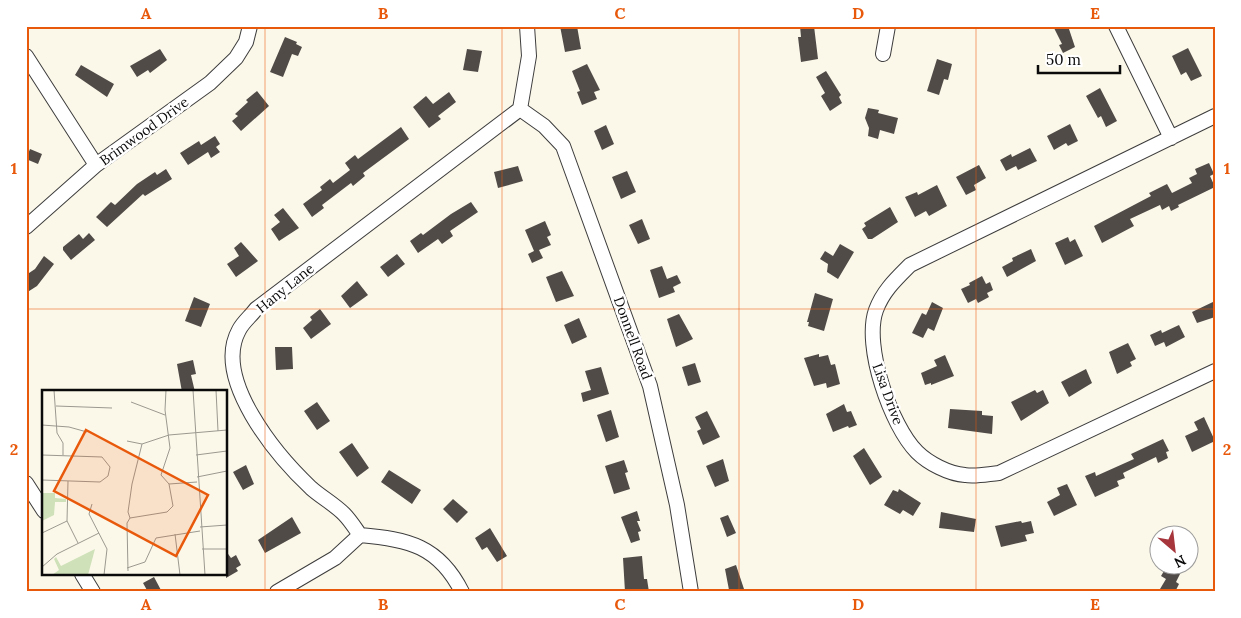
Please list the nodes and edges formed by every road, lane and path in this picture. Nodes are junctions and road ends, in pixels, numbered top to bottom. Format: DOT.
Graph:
graph roads {
  1 [pos="250,26"];
  2 [pos="527,26"];
  3 [pos="888,26"];
  4 [pos="1116,26"];
  5 [pos="883,54"];
  6 [pos="26,56"];
  7 [pos="520,109"];
  8 [pos="1215,116"];
  9 [pos="1171,138"];
  10 [pos="96,166"];
  11 [pos="26,227"];
  12 [pos="1215,371"];
  13 [pos="26,483"];
  14 [pos="42,508"];
  15 [pos="360,535"];
  16 [pos="83,576"];
  17 [pos="93,592"];
  18 [pos="277,592"];
  19 [pos="462,592"];
  20 [pos="691,592"];
  1 -- 10 [label="street, Brimwood Drive"];
  2 -- 7 [label="street"];
  3 -- 5 [label="street"];
  4 -- 9 [label="street"];
  6 -- 10 [label="street"];
  7 -- 15 [label="street, Hany Lane"];
  7 -- 20 [label="street, Donnell Road"];
  8 -- 9 [label="street, Lisa Drive"];
  9 -- 12 [label="street, Lisa Drive"];
  10 -- 11 [label="street, Brimwood Drive"];
  13 -- 14 [label="street"];
  15 -- 18 [label="street"];
  15 -- 19 [label="street"];
  16 -- 17 [label="street"];
}
